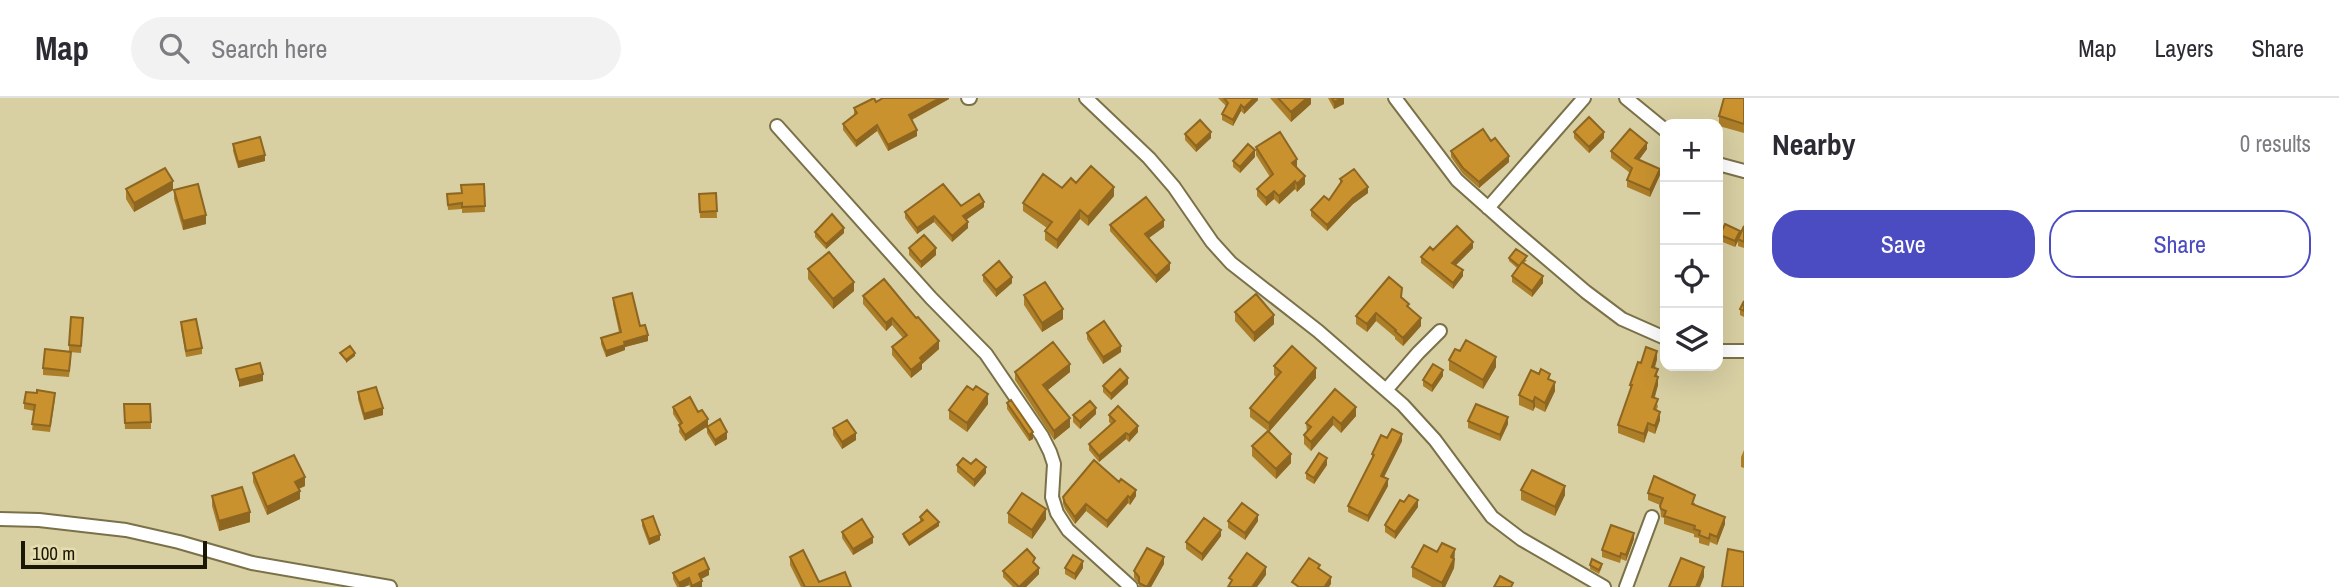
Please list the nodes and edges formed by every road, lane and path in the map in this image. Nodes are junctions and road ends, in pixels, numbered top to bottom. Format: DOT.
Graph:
graph roads {
  1 [pos="1086,98"];
  2 [pos="1395,98"];
  3 [pos="1584,98"];
  4 [pos="1626,98"];
  5 [pos="777,126"];
  6 [pos="1660,126"];
  7 [pos="1723,165"];
  8 [pos="1744,171"];
  9 [pos="1488,208"];
  10 [pos="1440,331"];
  11 [pos="1660,336"];
  12 [pos="1723,351"];
  13 [pos="1744,351"];
  14 [pos="1386,390"];
  15 [pos="1653,517"];
  16 [pos="0,519"];
  17 [pos="390,587"];
  18 [pos="1131,587"];
  19 [pos="1604,587"];
  20 [pos="1626,587"];
  1 -- 14 [label="street"];
  2 -- 9 [label="street"];
  3 -- 9 [label="street"];
  4 -- 6 [label="street"];
  5 -- 18 [label="street"];
  7 -- 8 [label="street"];
  9 -- 11 [label="street"];
  10 -- 14 [label="street"];
  12 -- 13 [label="street"];
  14 -- 19 [label="street"];
  15 -- 20 [label="street"];
  16 -- 17 [label="street"];
}
